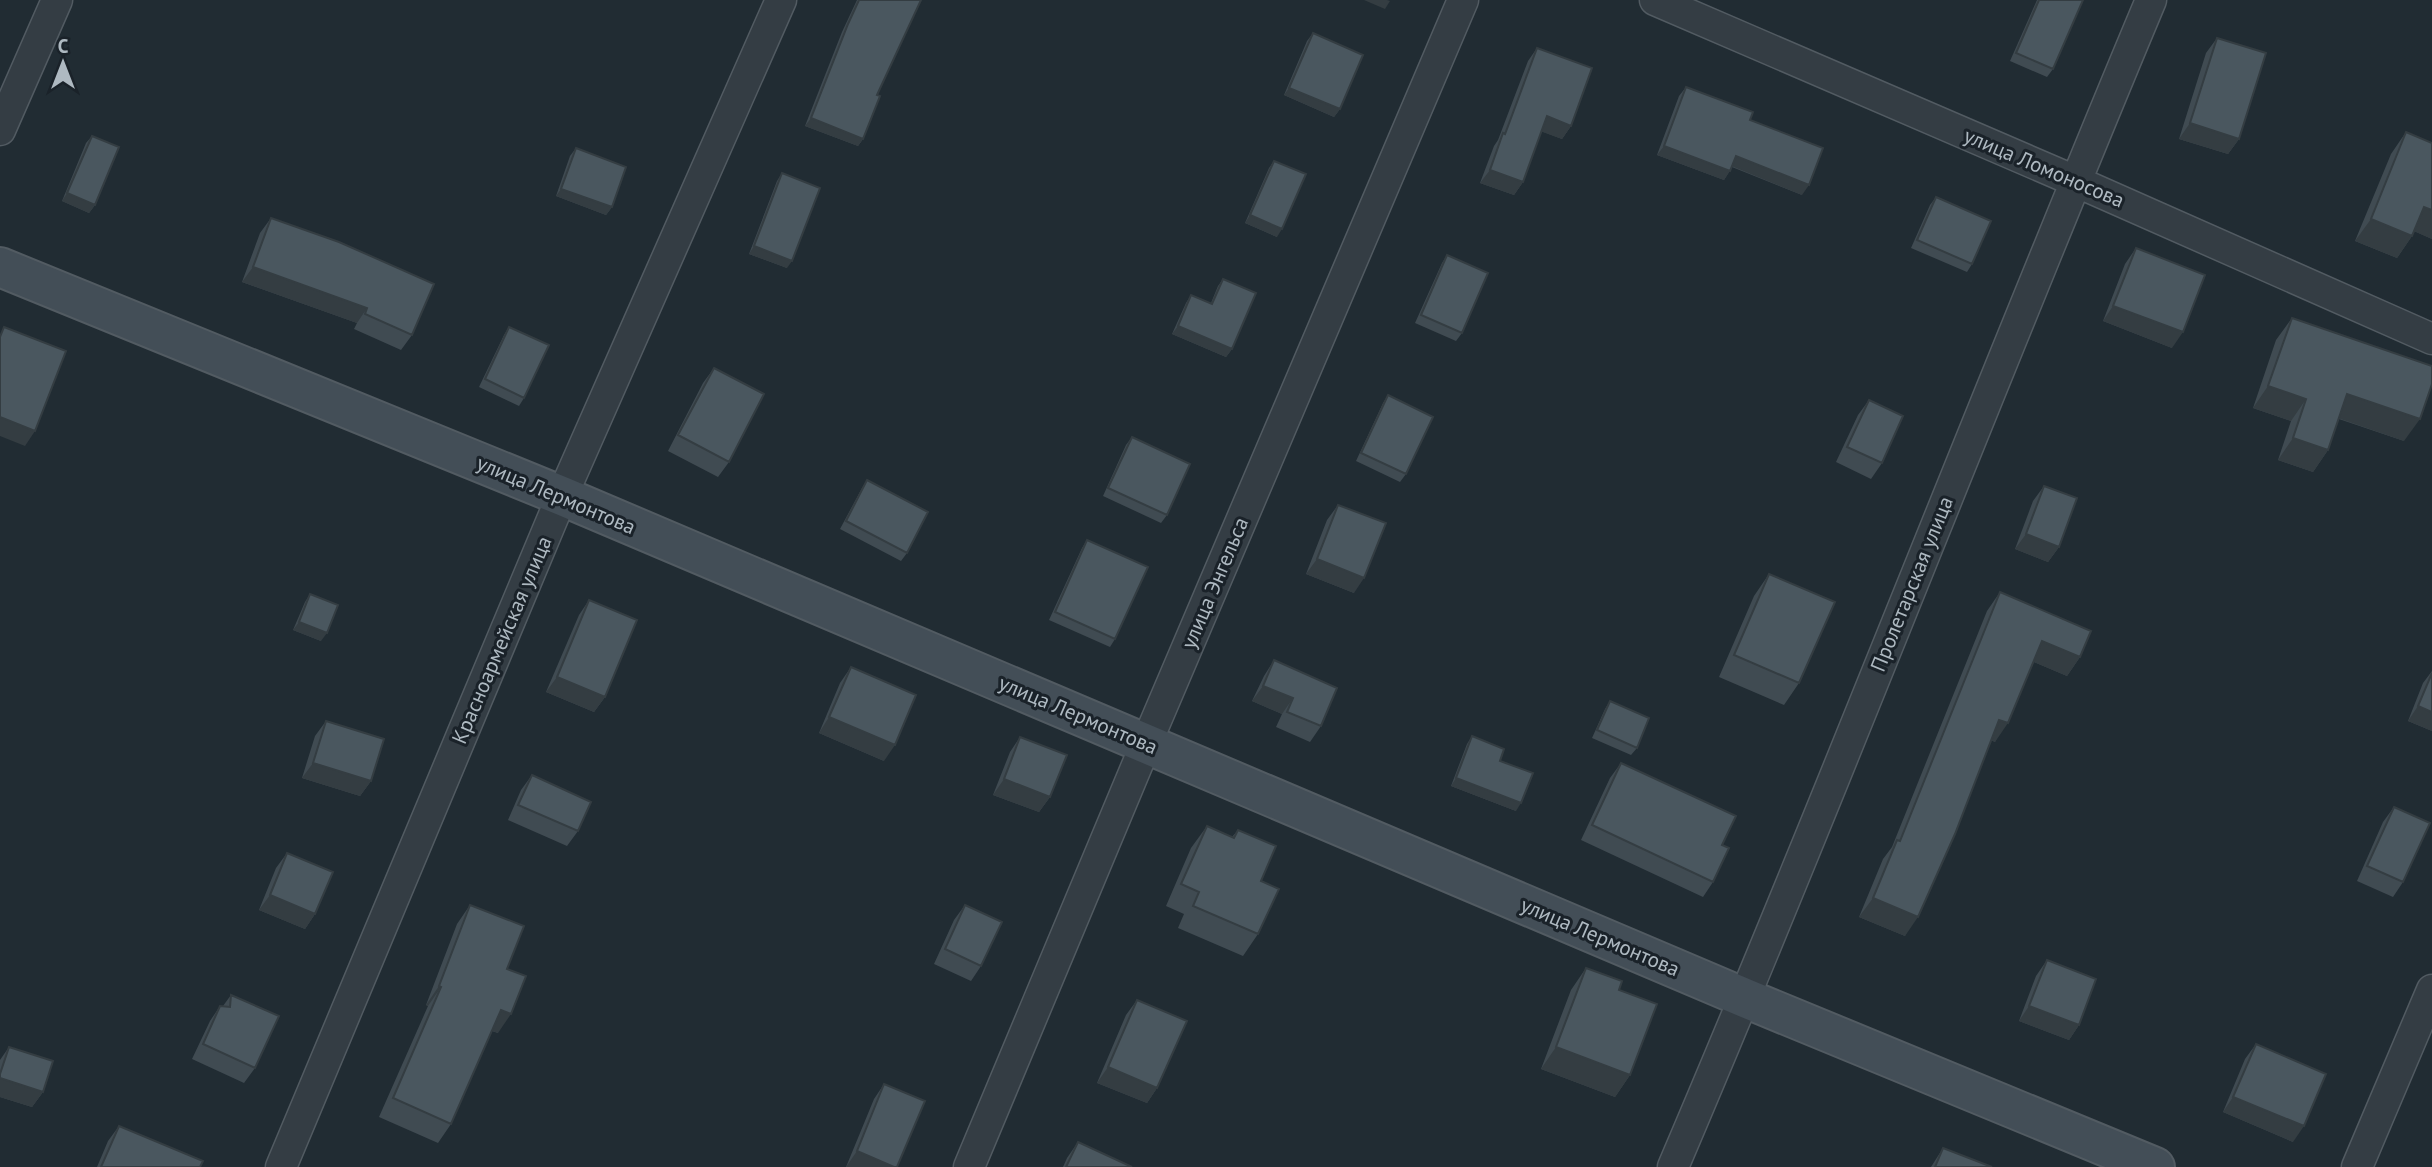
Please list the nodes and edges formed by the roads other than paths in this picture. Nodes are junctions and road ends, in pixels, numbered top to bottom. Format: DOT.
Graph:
graph roads {
  1 [pos="57,0"];
  2 [pos="781,0"];
  3 [pos="1463,0"];
  4 [pos="1655,0"];
  5 [pos="2151,0"];
  6 [pos="0,130"];
  7 [pos="2075,181"];
  8 [pos="0,267"];
  9 [pos="2432,339"];
  10 [pos="562,496"];
  11 [pos="1146,744"];
  12 [pos="2432,990"];
  13 [pos="1745,998"];
  14 [pos="281,1167"];
  15 [pos="969,1167"];
  16 [pos="1673,1167"];
  17 [pos="2155,1167"];
  18 [pos="2357,1167"];
  1 -- 6 [label="street"];
  2 -- 10 [label="street, Красноармейская улица"];
  3 -- 11 [label="street, улица Энгельса"];
  4 -- 7 [label="street, улица Ломоносова"];
  5 -- 7 [label="street, Пролетарская улица"];
  7 -- 9 [label="street, улица Ломоносова"];
  7 -- 13 [label="street, Пролетарская улица"];
  8 -- 10 [label="street, улица Лермонтова"];
  10 -- 11 [label="street, улица Лермонтова"];
  10 -- 14 [label="street, Красноармейская улица"];
  11 -- 13 [label="street, улица Лермонтова"];
  11 -- 15 [label="street, улица Энгельса"];
  12 -- 18 [label="street"];
  13 -- 16 [label="street, Пролетарская улица"];
  13 -- 17 [label="street, улица Лермонтова"];
}
